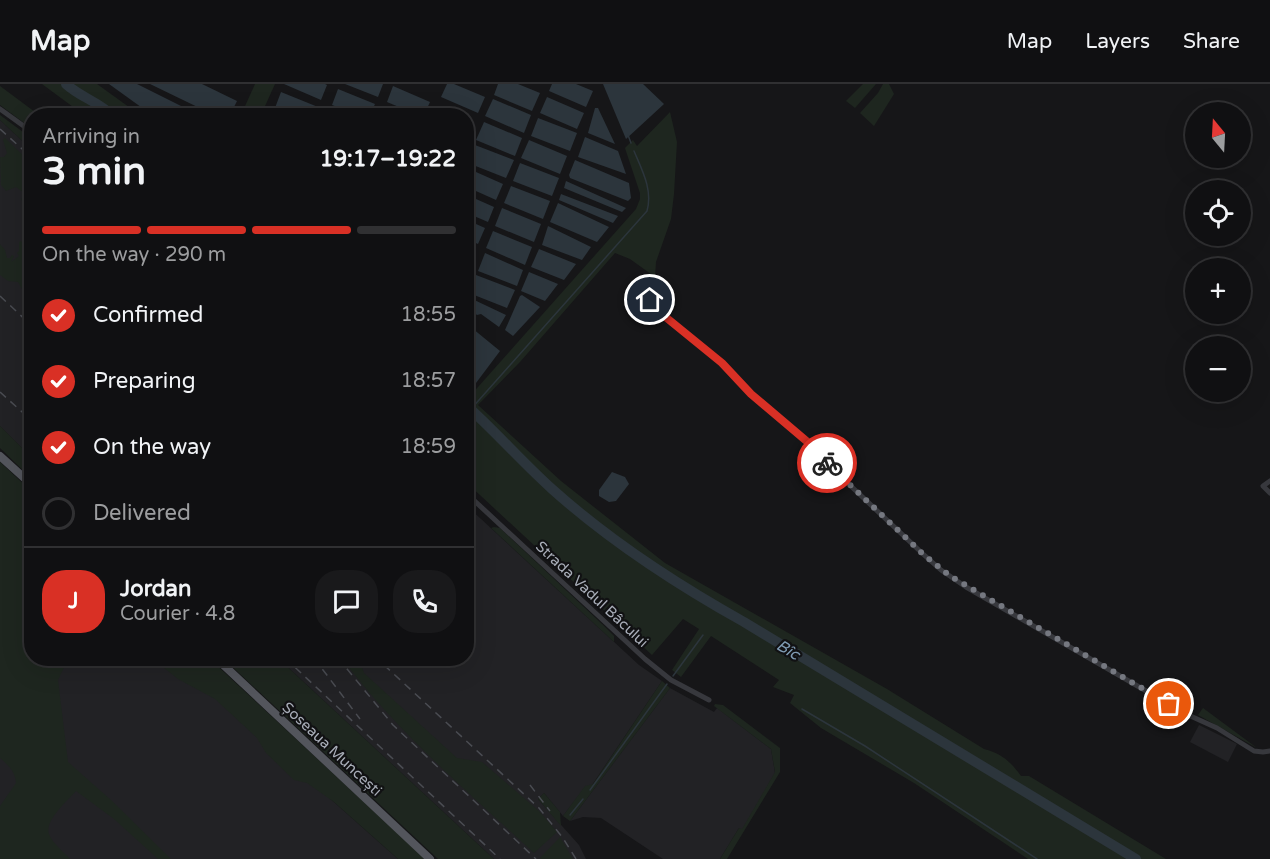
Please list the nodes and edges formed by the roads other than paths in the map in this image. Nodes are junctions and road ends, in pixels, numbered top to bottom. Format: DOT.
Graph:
graph roads {
  1 [pos="0,109"];
  2 [pos="24,126"];
  3 [pos="650,300"];
  4 [pos="0,456"];
  5 [pos="24,478"];
  6 [pos="1270,481"];
  7 [pos="1270,493"];
  8 [pos="474,501"];
  9 [pos="225,666"];
  10 [pos="709,700"];
  11 [pos="1270,751"];
  12 [pos="430,859"];
  1 -- 2 [label="street"];
  3 -- 11 [label="street"];
  4 -- 5 [label="main road"];
  6 -- 7 [label="street"];
  8 -- 10 [label="street, Strada Vadul Bâcului"];
  9 -- 12 [label="main road, Șoseaua Muncești"];
}
